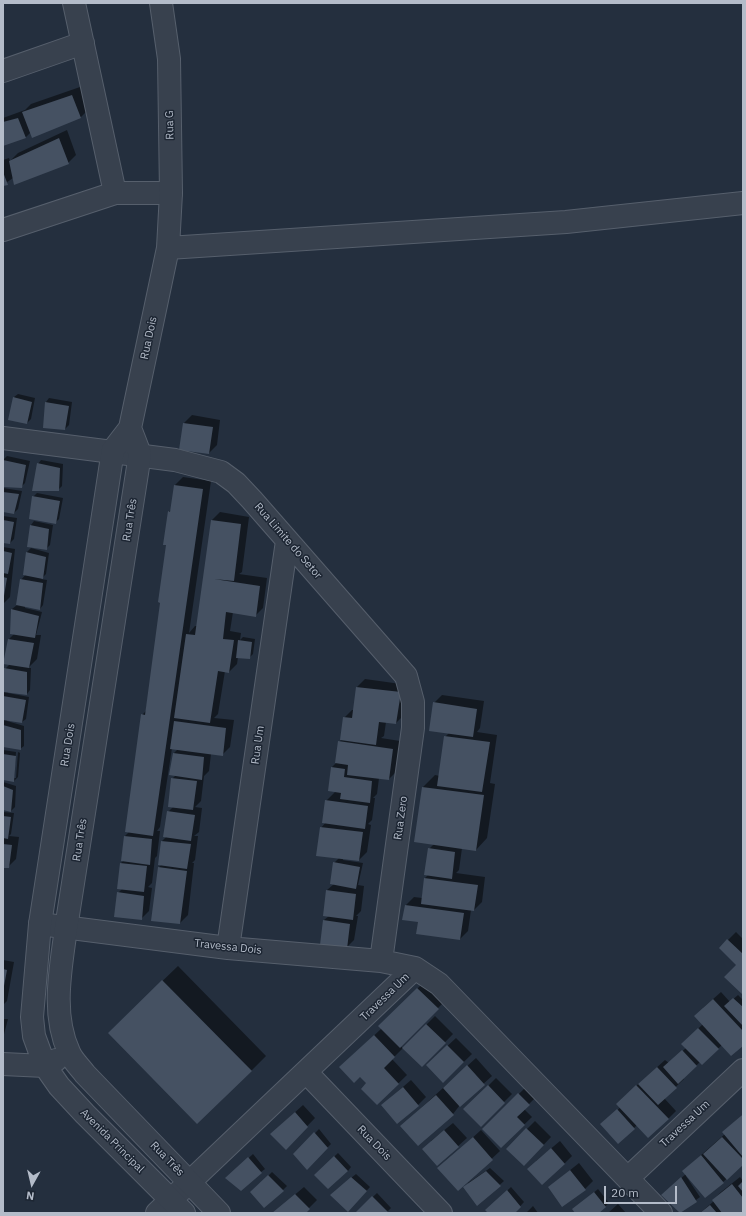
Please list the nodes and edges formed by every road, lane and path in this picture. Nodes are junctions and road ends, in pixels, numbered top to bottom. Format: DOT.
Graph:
graph roads {
  1 [pos="74,3"];
  2 [pos="161,3"];
  3 [pos="83,43"];
  4 [pos="3,72"];
  5 [pos="172,193"];
  6 [pos="115,194"];
  7 [pos="743,202"];
  8 [pos="3,230"];
  9 [pos="168,248"];
  10 [pos="130,428"];
  11 [pos="3,438"];
  12 [pos="113,450"];
  13 [pos="140,454"];
  14 [pos="287,541"];
  15 [pos="406,676"];
  16 [pos="40,924"];
  17 [pos="66,928"];
  18 [pos="228,948"];
  19 [pos="381,961"];
  20 [pos="415,968"];
  21 [pos="69,1053"];
  22 [pos="3,1064"];
  23 [pos="45,1066"];
  24 [pos="743,1070"];
  25 [pos="307,1073"];
  26 [pos="628,1178"];
  27 [pos="189,1181"];
  28 [pos="171,1208"];
  29 [pos="219,1213"];
  30 [pos="441,1213"];
  31 [pos="661,1213"];
  1 -- 3 [label="street"];
  2 -- 5 [label="street, Rua G"];
  3 -- 4 [label="street"];
  3 -- 6 [label="street"];
  5 -- 6 [label="street"];
  5 -- 9 [label="street, Rua G"];
  6 -- 8 [label="street"];
  7 -- 9 [label="street"];
  9 -- 10 [label="street, Rua Dois"];
  10 -- 12 [label="street, Rua Dois"];
  10 -- 13 [label="street"];
  11 -- 12 [label="street"];
  12 -- 13 [label="street, Rua Limite do Setor"];
  12 -- 16 [label="street, Rua Dois"];
  13 -- 14 [label="street, Rua Limite do Setor"];
  13 -- 17 [label="street, Rua Três"];
  14 -- 15 [label="street, Rua Limite do Setor"];
  14 -- 18 [label="street, Rua Um"];
  15 -- 19 [label="street, Rua Zero"];
  16 -- 17 [label="street, Travessa Dois"];
  16 -- 23 [label="street, Rua Dois"];
  17 -- 18 [label="street, Travessa Dois"];
  17 -- 21 [label="street, Rua Três"];
  18 -- 19 [label="street, Travessa Dois"];
  19 -- 20 [label="street, Travessa Dois"];
  20 -- 25 [label="street, Travessa Um"];
  20 -- 26 [label="street, Travessa Um"];
  21 -- 23 [label="street"];
  21 -- 27 [label="street, Rua Três"];
  22 -- 23 [label="street"];
  23 -- 28 [label="street, Avenida Principal"];
  24 -- 26 [label="street, Travessa Um"];
  25 -- 27 [label="street, Travessa Um"];
  25 -- 30 [label="street, Rua Dois"];
  26 -- 31 [label="street, Travessa Um"];
  27 -- 28 [label="street, Travessa Um"];
  27 -- 29 [label="street"];
}
